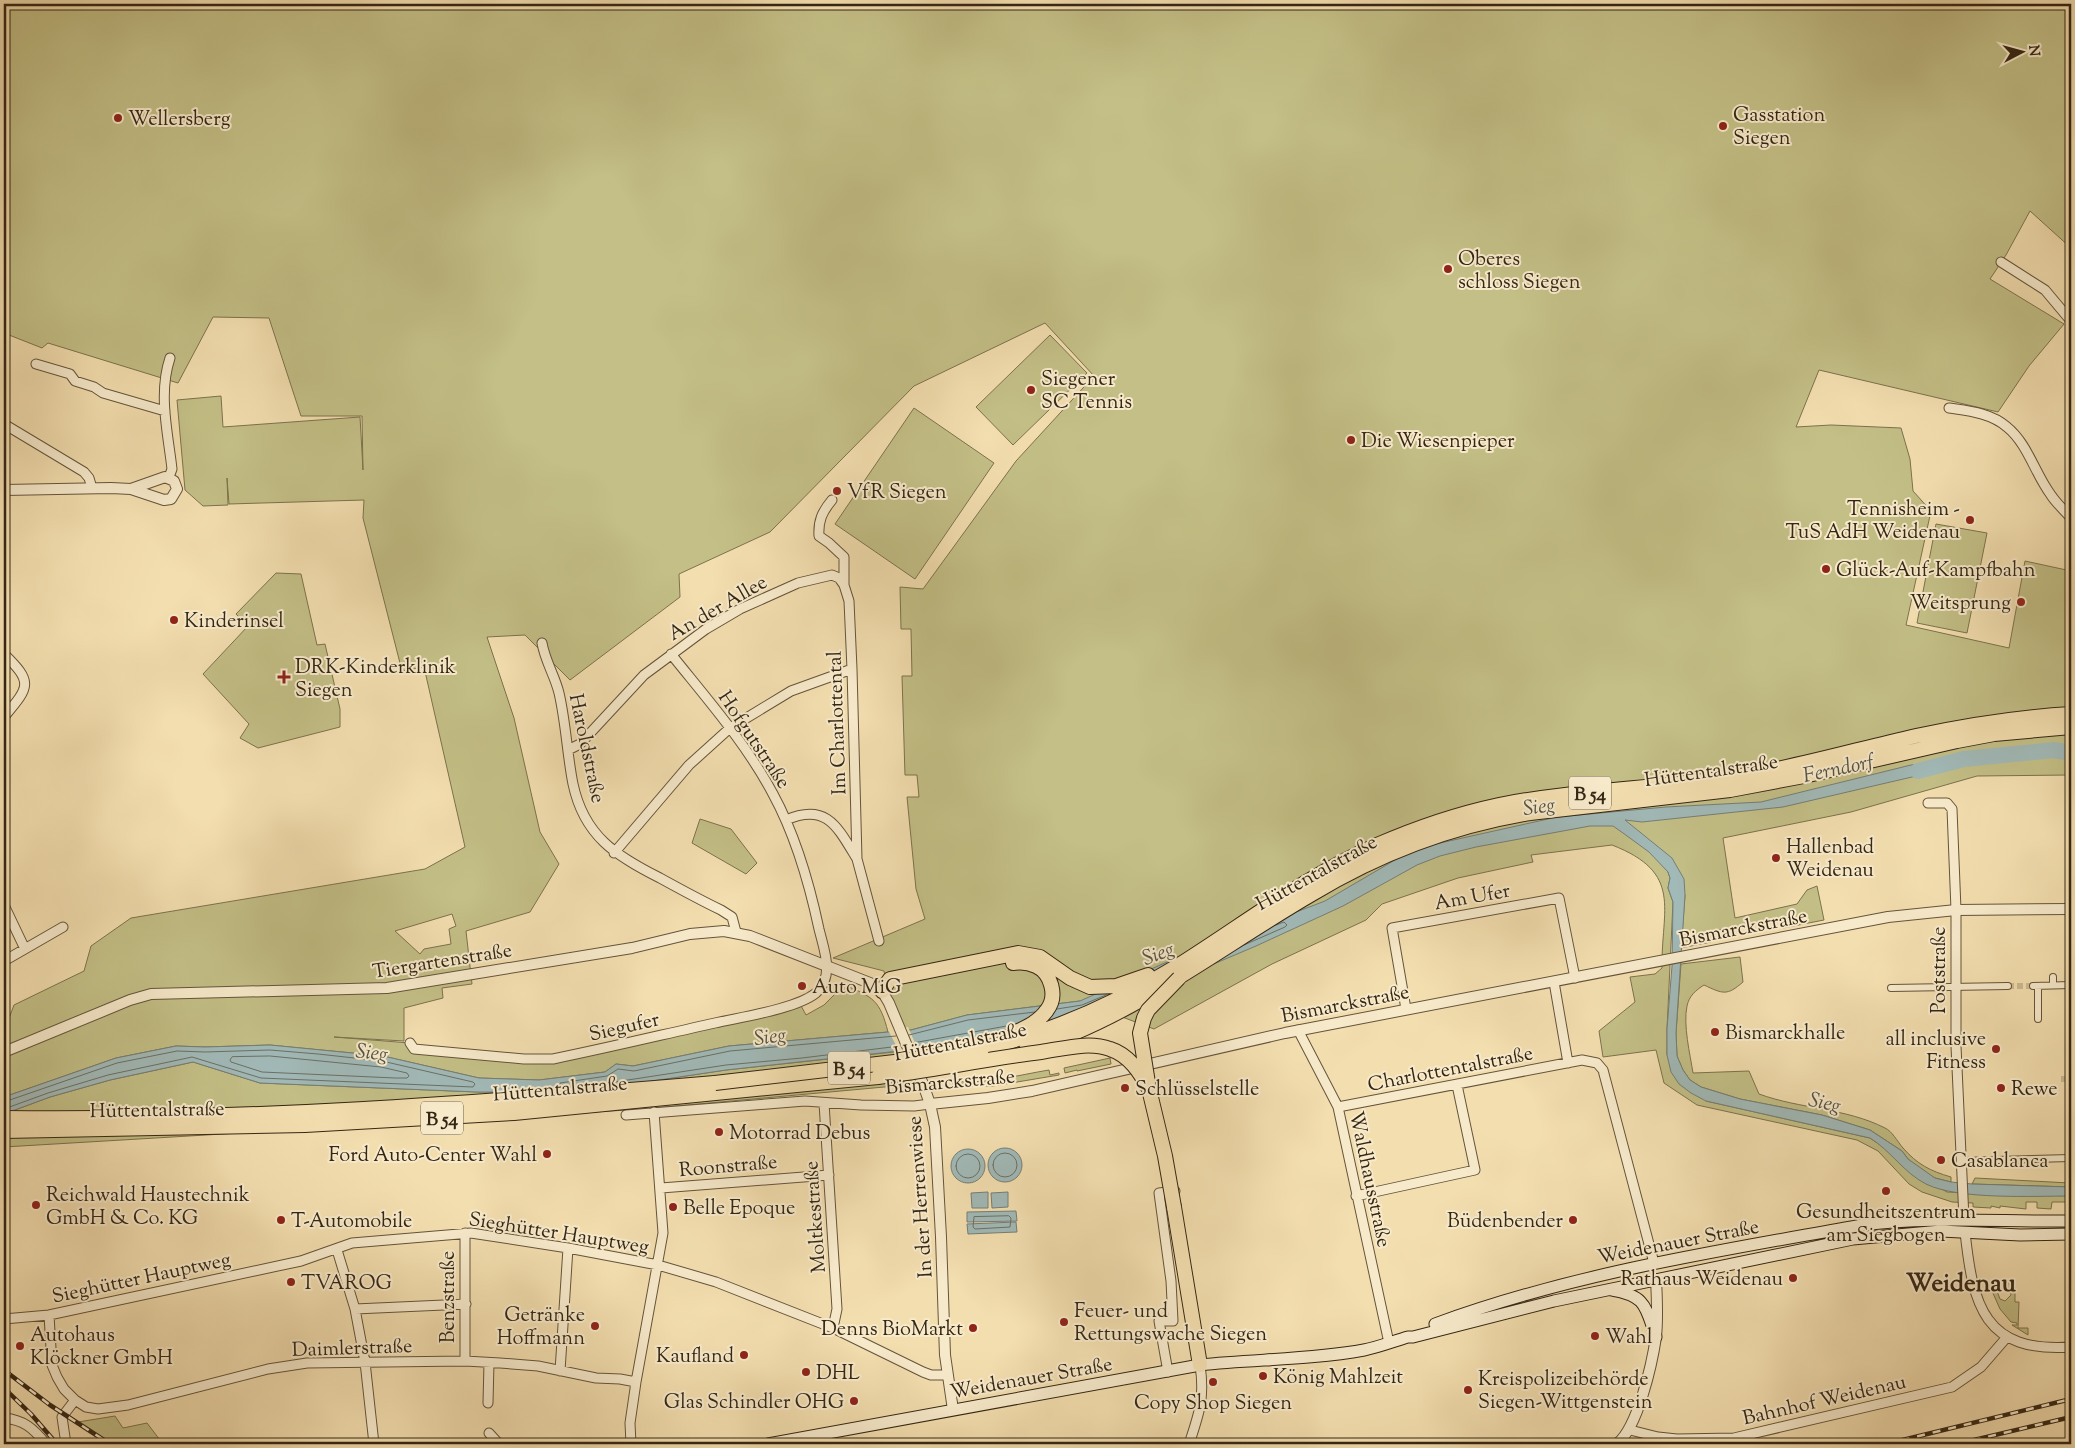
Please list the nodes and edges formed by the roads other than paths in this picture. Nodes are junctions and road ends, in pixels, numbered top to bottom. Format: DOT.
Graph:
graph roads {
  1 [pos="2001,262"];
  2 [pos="2071,321"];
  3 [pos="170,358"];
  4 [pos="36,364"];
  5 [pos="1949,408"];
  6 [pos="165,411"];
  7 [pos="4,424"];
  8 [pos="169,477"];
  9 [pos="92,488"];
  10 [pos="4,490"];
  11 [pos="131,490"];
  12 [pos="832,500"];
  13 [pos="2071,518"];
  14 [pos="844,585"];
  15 [pos="542,643"];
  16 [pos="4,654"];
  17 [pos="671,654"];
  18 [pos="852,669"];
  19 [pos="2071,714"];
  20 [pos="4,717"];
  21 [pos="2071,727"];
  22 [pos="730,728"];
  23 [pos="2036,729"];
  24 [pos="2071,733"];
  25 [pos="568,750"];
  26 [pos="1928,803"];
  27 [pos="786,820"];
  28 [pos="614,853"];
  29 [pos="857,859"];
  30 [pos="4,905"];
  31 [pos="2071,908"];
  32 [pos="1956,910"];
  33 [pos="63,927"];
  34 [pos="736,932"];
  35 [pos="879,941"];
  36 [pos="26,949"];
  37 [pos="4,961"];
  38 [pos="828,968"];
  39 [pos="1178,972"];
  40 [pos="1054,975"];
  41 [pos="2053,977"];
  42 [pos="1575,978"];
  43 [pos="1554,982"];
  44 [pos="2053,985"];
  45 [pos="2071,985"];
  46 [pos="1955,986"];
  47 [pos="2008,986"];
  48 [pos="1891,988"];
  49 [pos="882,991"];
  50 [pos="1406,1010"];
  51 [pos="2038,1019"];
  52 [pos="1298,1030"];
  53 [pos="410,1042"];
  54 [pos="982,1049"];
  55 [pos="4,1052"];
  56 [pos="998,1058"];
  57 [pos="1568,1063"];
  58 [pos="1148,1064"];
  59 [pos="1457,1084"];
  60 [pos="1149,1089"];
  61 [pos="824,1103"];
  62 [pos="930,1104"];
  63 [pos="1338,1107"];
  64 [pos="654,1112"];
  65 [pos="626,1115"];
  66 [pos="4,1118"];
  67 [pos="4,1131"];
  68 [pos="2020,1152"];
  69 [pos="2071,1158"];
  70 [pos="2020,1159"];
  71 [pos="1960,1166"];
  72 [pos="829,1175"];
  73 [pos="661,1188"];
  74 [pos="1356,1196"];
  75 [pos="1964,1218"];
  76 [pos="2071,1221"];
  77 [pos="1965,1232"];
  78 [pos="465,1233"];
  79 [pos="2071,1234"];
  80 [pos="568,1248"];
  81 [pos="338,1250"];
  82 [pos="1654,1263"];
  83 [pos="658,1265"];
  84 [pos="1656,1279"];
  85 [pos="1552,1288"];
  86 [pos="1608,1289"];
  87 [pos="1554,1300"];
  88 [pos="466,1304"];
  89 [pos="355,1309"];
  90 [pos="1498,1310"];
  91 [pos="49,1315"];
  92 [pos="4,1319"];
  93 [pos="832,1328"];
  94 [pos="1656,1337"];
  95 [pos="2007,1337"];
  96 [pos="1389,1343"];
  97 [pos="2071,1347"];
  98 [pos="465,1361"];
  99 [pos="365,1362"];
  100 [pos="489,1362"];
  101 [pos="1200,1366"];
  102 [pos="560,1371"];
  103 [pos="1168,1372"];
  104 [pos="947,1375"];
  105 [pos="636,1382"];
  106 [pos="75,1400"];
  107 [pos="488,1404"];
  108 [pos="953,1410"];
  109 [pos="4,1418"];
  110 [pos="1630,1430"];
  111 [pos="489,1433"];
  112 [pos="46,1444"];
  113 [pos="66,1444"];
  114 [pos="374,1444"];
  115 [pos="499,1444"];
  116 [pos="630,1444"];
  117 [pos="768,1444"];
  118 [pos="1189,1444"];
  119 [pos="1617,1444"];
  1 -- 2 [label="street"];
  3 -- 6 [label="street"];
  4 -- 6 [label="street"];
  5 -- 13 [label="street"];
  6 -- 8 [label="street"];
  7 -- 9 [label="street"];
  8 -- 11 [label="street"];
  8 -- 11 [label="street"];
  9 -- 10 [label="street"];
  9 -- 11 [label="street"];
  12 -- 14 [label="street"];
  14 -- 17 [label="street, An der Allee"];
  14 -- 18 [label="street, Im Charlottental"];
  15 -- 25 [label="street, Haroldstraße"];
  16 -- 20 [label="street"];
  17 -- 22 [label="street, Hofgutstraße"];
  17 -- 25 [label="street, An der Allee"];
  18 -- 22 [label="street"];
  18 -- 29 [label="street, Im Charlottental"];
  19 -- 39 [label="highway, Hüttentalstraße / B 54"];
  21 -- 23 [label="highway, Hüttentalstraße / B 54"];
  22 -- 27 [label="street, Hofgutstraße"];
  22 -- 28 [label="street"];
  23 -- 24 [label="highway"];
  23 -- 39 [label="highway, Hüttentalstraße / B 54"];
  25 -- 28 [label="street, Haroldstraße"];
  26 -- 32 [label="street, Poststraße"];
  27 -- 29 [label="street, Im Charlottental"];
  27 -- 38 [label="street, Hofgutstraße"];
  28 -- 34 [label="street, Haroldstraße"];
  29 -- 35 [label="street, Im Charlottental"];
  30 -- 36 [label="street"];
  31 -- 32 [label="street, Bismarckstraße"];
  32 -- 42 [label="street, Bismarckstraße"];
  32 -- 46 [label="street, Poststraße"];
  33 -- 36 [label="street"];
  34 -- 38 [label="street, Tiergartenstraße"];
  34 -- 55 [label="street, Tiergartenstraße"];
  36 -- 37 [label="street"];
  38 -- 49 [label="street, Tiergartenstraße"];
  38 -- 53 [label="street, Siegufer"];
  39 -- 40 [label="highway"];
  39 -- 54 [label="highway, Hüttentalstraße / B 54"];
  39 -- 56 [label="highway, Hüttentalstraße / B 54, bridge"];
  39 -- 60 [label="highway, bridge"];
  40 -- 49 [label="highway"];
  40 -- 54 [label="highway"];
  41 -- 44 [label="street"];
  42 -- 43 [label="street, Bismarckstraße"];
  42 -- 50 [label="street, Am Ufer"];
  43 -- 50 [label="street, Bismarckstraße"];
  43 -- 57 [label="street"];
  44 -- 45 [label="street"];
  44 -- 51 [label="street"];
  46 -- 47 [label="street"];
  46 -- 48 [label="street"];
  46 -- 71 [label="street, Poststraße"];
  49 -- 62 [label="street, In der Herrenwiese, bridge"];
  50 -- 52 [label="street, Bismarckstraße"];
  52 -- 58 [label="street, Bismarckstraße"];
  52 -- 63 [label="street, Waldhausstraße"];
  54 -- 66 [label="highway, Hüttentalstraße / B 54, bridge"];
  56 -- 60 [label="highway, bridge"];
  56 -- 67 [label="highway, Hüttentalstraße / B 54, bridge"];
  57 -- 59 [label="street, Charlottentalstraße"];
  57 -- 82 [label="street, Charlottentalstraße"];
  58 -- 62 [label="street, Bismarckstraße"];
  58 -- 103 [label="street"];
  59 -- 63 [label="street, Charlottentalstraße"];
  59 -- 74 [label="street"];
  60 -- 101 [label="highway, bridge"];
  61 -- 62 [label="street, Bismarckstraße"];
  61 -- 64 [label="street, Bismarckstraße"];
  61 -- 72 [label="street, Moltkestraße"];
  62 -- 104 [label="street, In der Herrenwiese"];
  63 -- 74 [label="street, Waldhausstraße"];
  64 -- 65 [label="street, Bismarckstraße"];
  64 -- 73 [label="street"];
  68 -- 70 [label="street"];
  69 -- 70 [label="street"];
  70 -- 71 [label="street"];
  71 -- 75 [label="street, Poststraße"];
  72 -- 73 [label="street, Roonstraße"];
  72 -- 93 [label="street, Moltkestraße"];
  73 -- 83 [label="street"];
  74 -- 96 [label="street, Waldhausstraße"];
  75 -- 76 [label="main road, Weidenauer Straße"];
  75 -- 77 [label="main road"];
  75 -- 82 [label="main road, Weidenauer Straße"];
  77 -- 79 [label="main road, Weidenauer Straße"];
  77 -- 84 [label="main road, Weidenauer Straße"];
  77 -- 95 [label="street"];
  78 -- 80 [label="street, Sieghütter Hauptweg"];
  78 -- 81 [label="street, Sieghütter Hauptweg"];
  78 -- 88 [label="street, Benzstraße"];
  80 -- 83 [label="street, Sieghütter Hauptweg"];
  80 -- 102 [label="street"];
  81 -- 89 [label="street"];
  81 -- 91 [label="street, Sieghütter Hauptweg"];
  82 -- 84 [label="main road"];
  82 -- 85 [label="main road, Weidenauer Straße"];
  83 -- 93 [label="street, Sieghütter Hauptweg"];
  83 -- 105 [label="street"];
  84 -- 86 [label="main road, Weidenauer Straße"];
  84 -- 94 [label="street"];
  85 -- 87 [label="main road"];
  85 -- 90 [label="main road, Weidenauer Straße"];
  86 -- 87 [label="main road, Weidenauer Straße"];
  86 -- 94 [label="main road"];
  87 -- 90 [label="main road, Weidenauer Straße"];
  88 -- 89 [label="street"];
  88 -- 98 [label="street, Benzstraße"];
  89 -- 99 [label="street"];
  90 -- 96 [label="main road, Weidenauer Straße"];
  91 -- 92 [label="street, Sieghütter Hauptweg"];
  91 -- 106 [label="street"];
  93 -- 104 [label="street, Sieghütter Hauptweg"];
  94 -- 110 [label="street"];
  95 -- 97 [label="street"];
  95 -- 110 [label="street, Bahnhof Weidenau"];
  96 -- 101 [label="main road, Weidenauer Straße"];
  98 -- 99 [label="street, Daimlerstraße"];
  98 -- 100 [label="street, Daimlerstraße"];
  99 -- 106 [label="street, Daimlerstraße"];
  99 -- 114 [label="street"];
  100 -- 102 [label="street, Daimlerstraße"];
  100 -- 107 [label="street"];
  101 -- 103 [label="main road, Weidenauer Straße"];
  101 -- 118 [label="street"];
  102 -- 105 [label="street, Daimlerstraße"];
  103 -- 108 [label="main road, Weidenauer Straße"];
  104 -- 108 [label="street, In der Herrenwiese"];
  105 -- 116 [label="street"];
  106 -- 113 [label="street"];
  108 -- 117 [label="main road, Weidenauer Straße"];
  109 -- 112 [label="street"];
  110 -- 119 [label="street"];
  111 -- 115 [label="street"];
}
